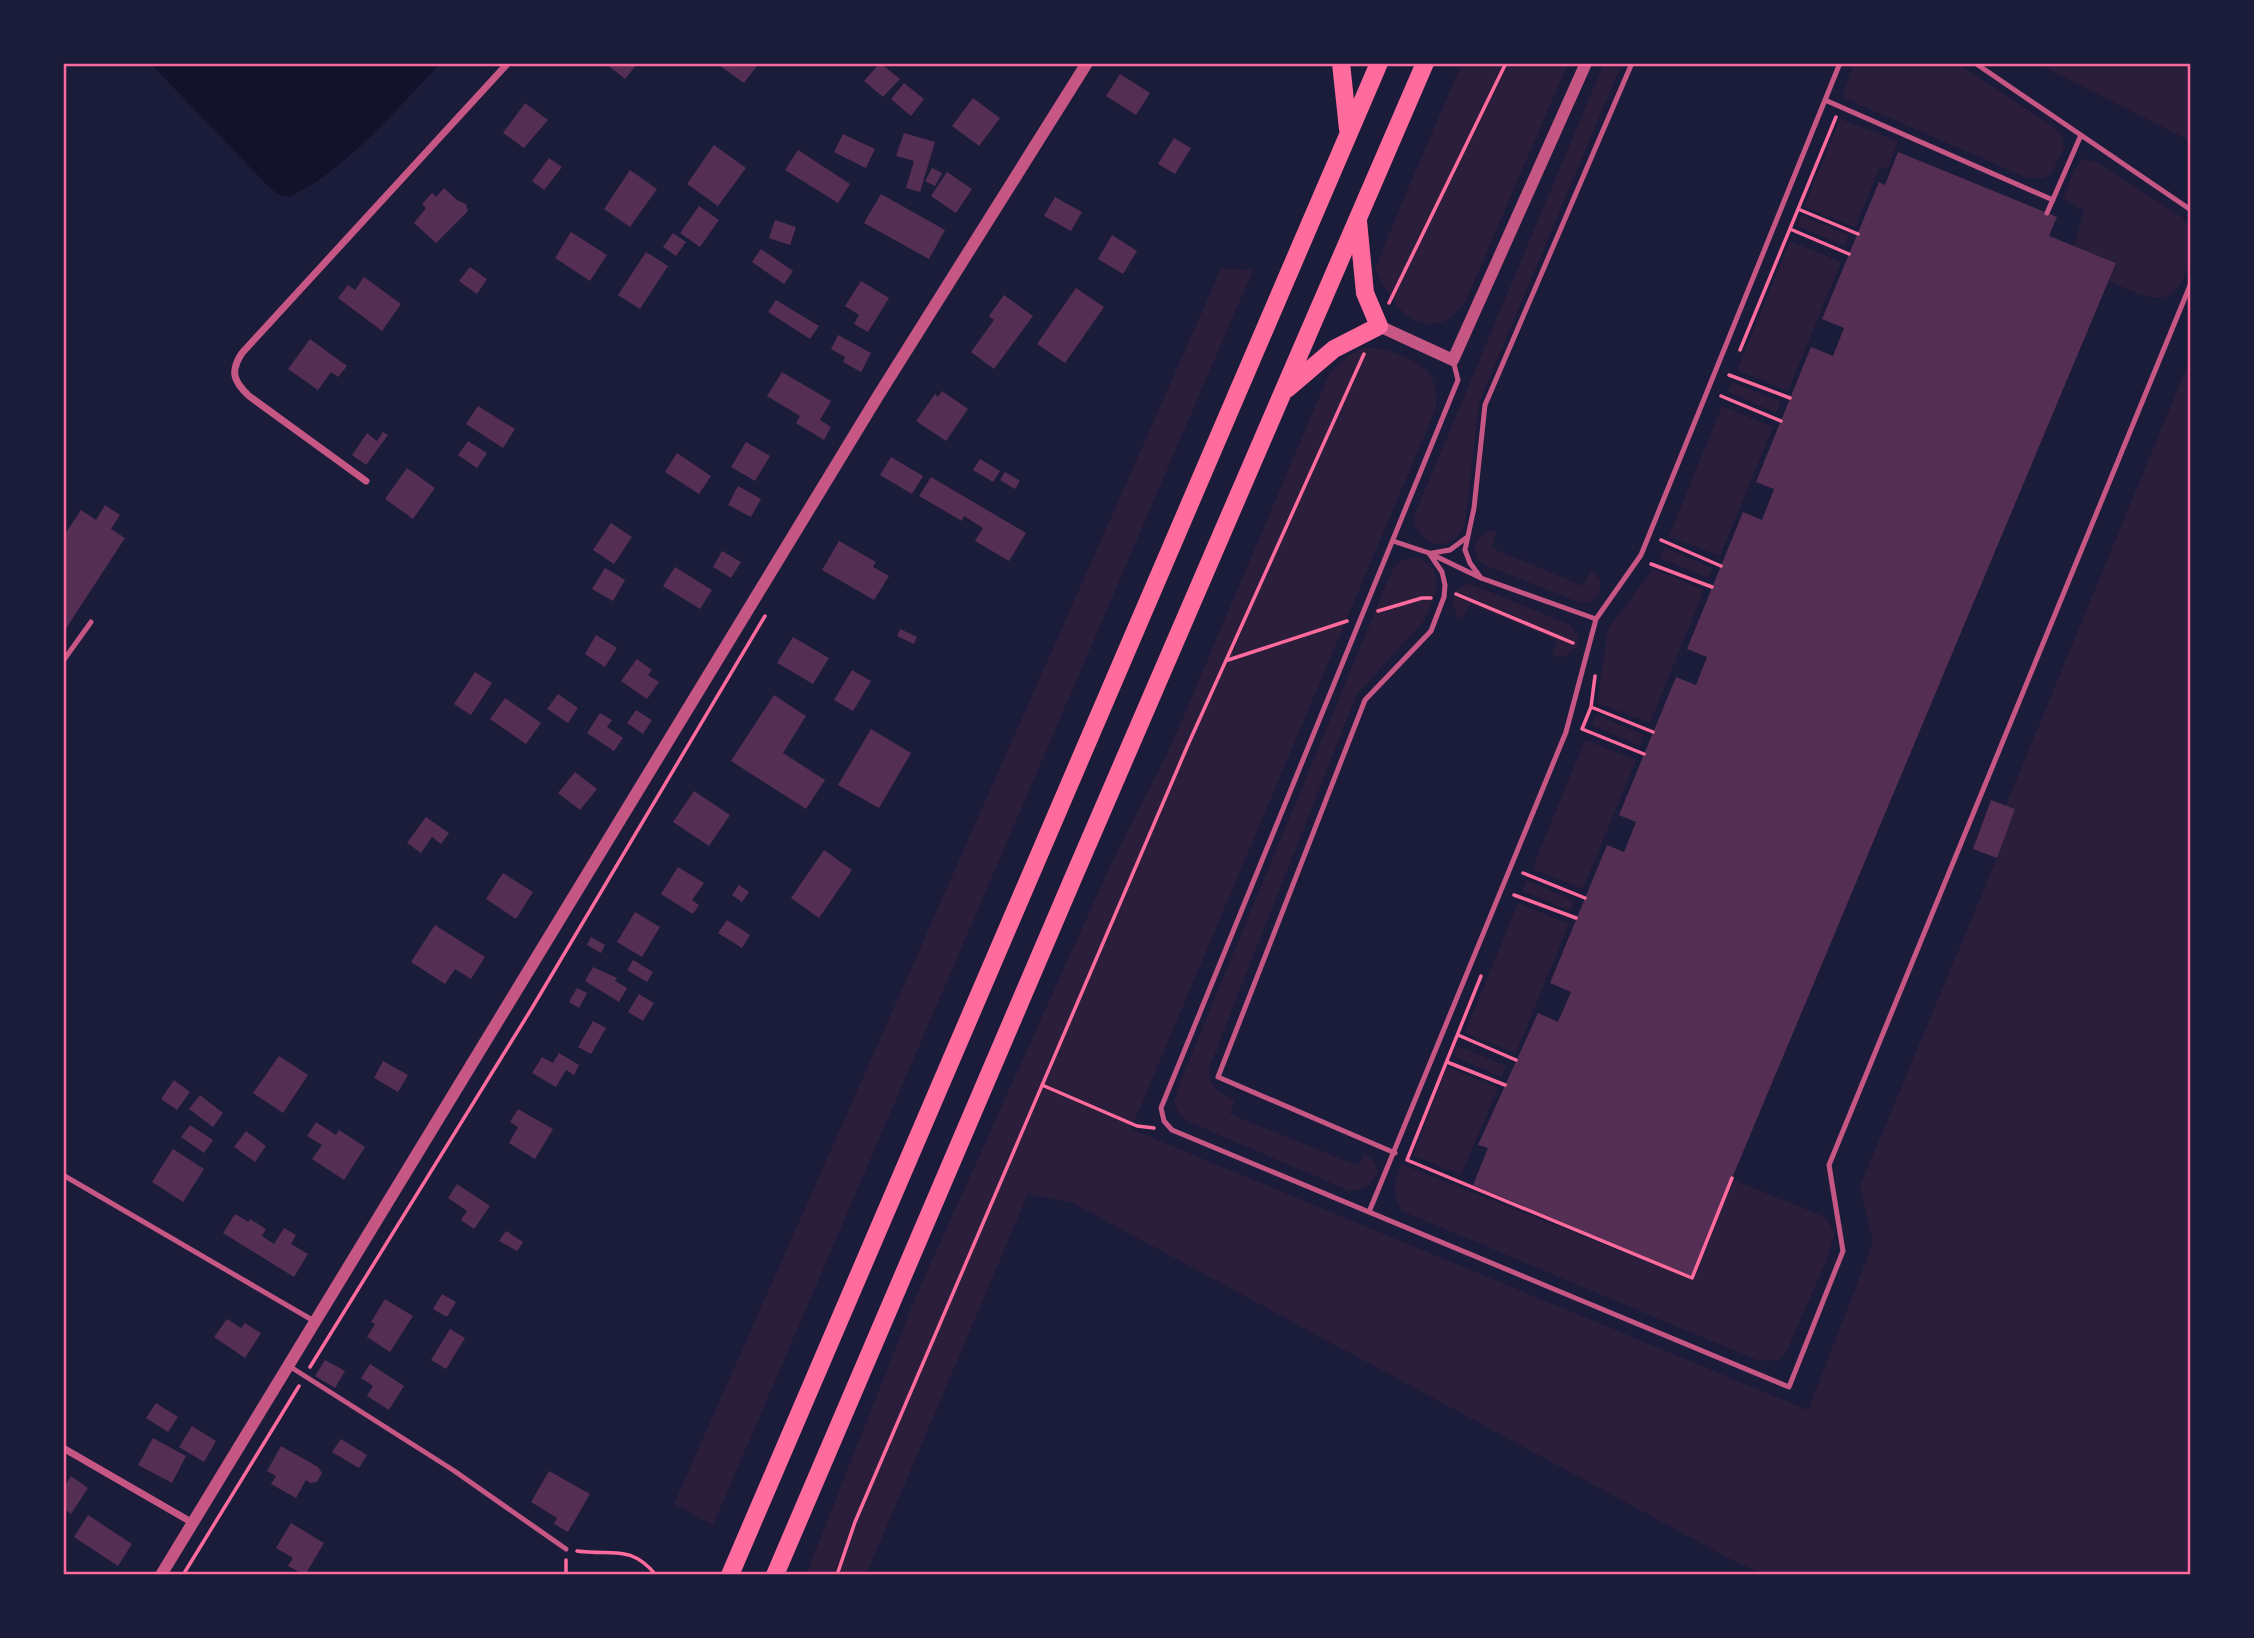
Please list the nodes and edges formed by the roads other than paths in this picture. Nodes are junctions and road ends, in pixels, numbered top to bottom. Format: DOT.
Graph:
graph roads {
  1 [pos="508,63"];
  2 [pos="1087,63"];
  3 [pos="1342,63"];
  4 [pos="1379,63"];
  5 [pos="1425,63"];
  6 [pos="1586,63"];
  7 [pos="1632,63"];
  8 [pos="1840,63"];
  9 [pos="1975,63"];
  10 [pos="1825,100"];
  11 [pos="1348,132"];
  12 [pos="2081,135"];
  13 [pos="2053,200"];
  14 [pos="2191,210"];
  15 [pos="2048,213"];
  16 [pos="1358,219"];
  17 [pos="2191,283"];
  18 [pos="1379,326"];
  19 [pos="1453,360"];
  20 [pos="1282,394"];
  21 [pos="366,481"];
  22 [pos="1468,536"];
  23 [pos="1392,541"];
  24 [pos="1429,553"];
  25 [pos="1481,578"];
  26 [pos="1596,619"];
  27 [pos="91,622"];
  28 [pos="63,661"];
  29 [pos="1395,1153"];
  30 [pos="63,1175"];
  31 [pos="1369,1212"];
  32 [pos="314,1321"];
  33 [pos="289,1366"];
  34 [pos="63,1448"];
  35 [pos="193,1523"];
  36 [pos="566,1549"];
  37 [pos="161,1575"];
  38 [pos="730,1575"];
  39 [pos="775,1575"];
  1 -- 21 [label="street"];
  2 -- 32 [label="street"];
  3 -- 11 [label="highway"];
  4 -- 11 [label="highway"];
  5 -- 16 [label="highway"];
  6 -- 19 [label="street"];
  7 -- 22 [label="lane"];
  8 -- 10 [label="lane"];
  9 -- 12 [label="lane"];
  10 -- 13 [label="lane"];
  10 -- 26 [label="lane"];
  11 -- 38 [label="highway"];
  12 -- 13 [label="lane"];
  12 -- 14 [label="lane"];
  13 -- 15 [label="lane"];
  16 -- 18 [label="highway"];
  16 -- 20 [label="highway"];
  17 -- 31 [label="lane"];
  18 -- 19 [label="street"];
  18 -- 20 [label="highway"];
  19 -- 23 [label="lane"];
  20 -- 39 [label="highway"];
  22 -- 24 [label="lane"];
  22 -- 25 [label="lane"];
  23 -- 24 [label="lane"];
  23 -- 31 [label="lane"];
  24 -- 25 [label="lane"];
  24 -- 29 [label="lane"];
  25 -- 26 [label="lane"];
  26 -- 29 [label="lane"];
  27 -- 28 [label="lane"];
  29 -- 31 [label="lane"];
  30 -- 32 [label="lane"];
  32 -- 33 [label="street"];
  33 -- 35 [label="street"];
  33 -- 36 [label="lane"];
  34 -- 35 [label="street"];
  35 -- 37 [label="street"];
}
